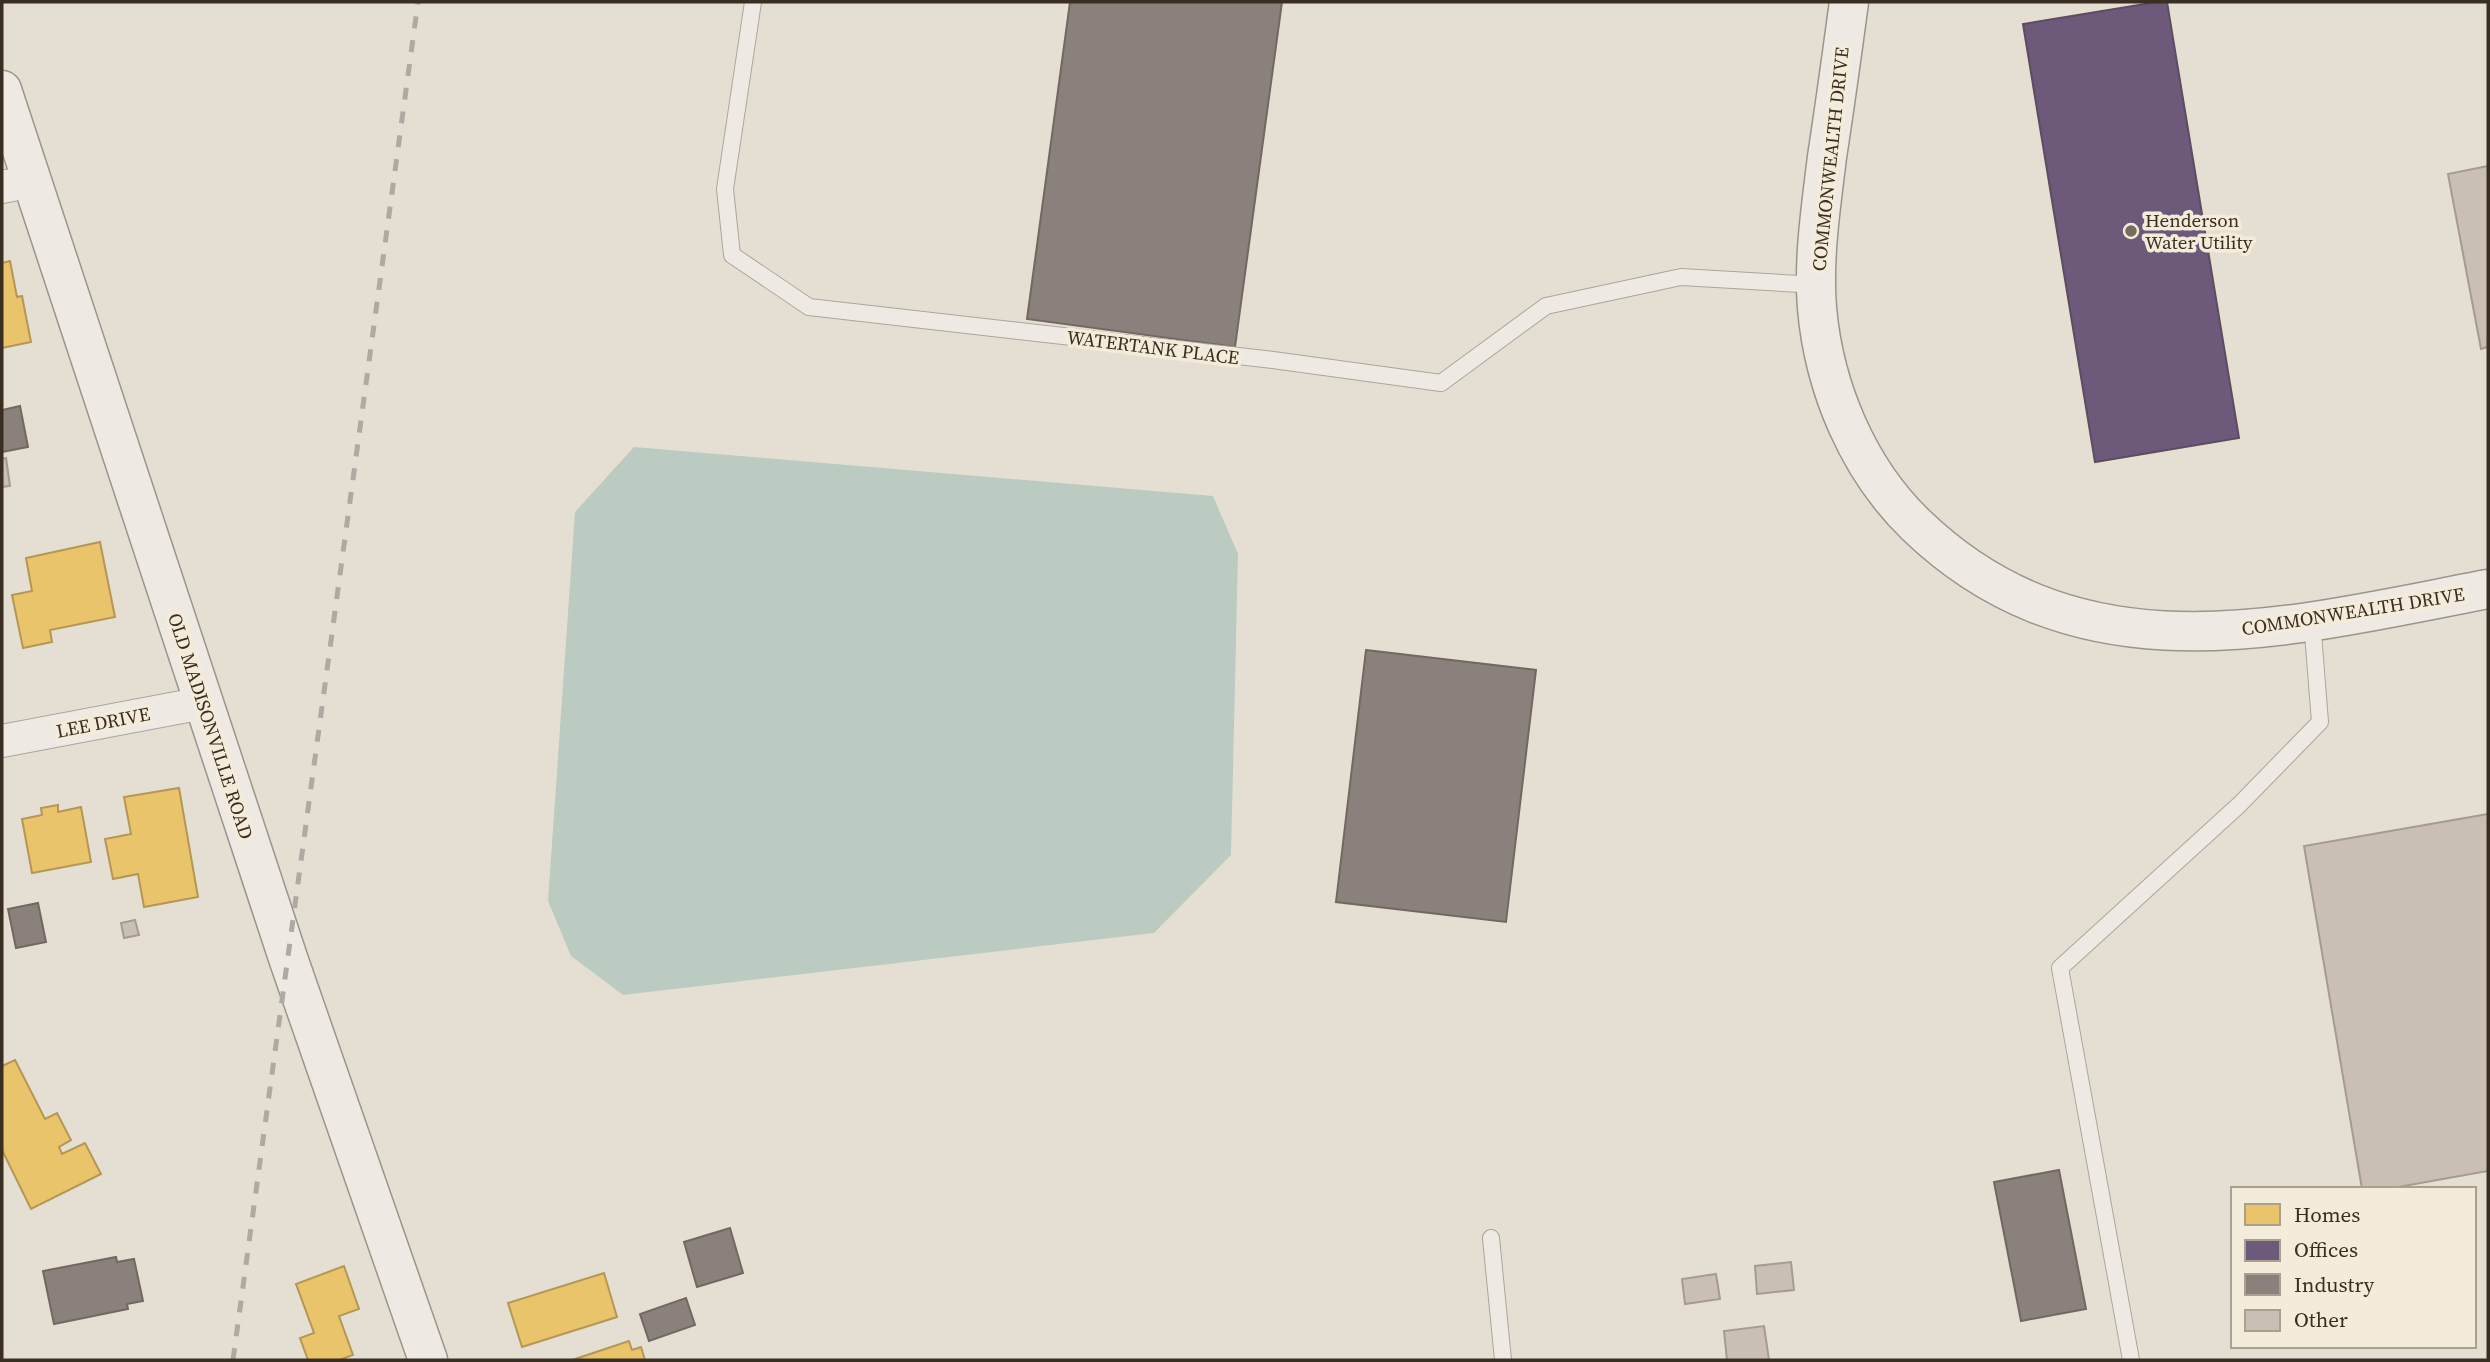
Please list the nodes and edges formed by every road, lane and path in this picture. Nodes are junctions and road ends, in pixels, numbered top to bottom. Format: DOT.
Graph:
graph roads {
  1 [pos="753,2"];
  2 [pos="1849,2"];
  3 [pos="2,90"];
  4 [pos="17,184"];
  5 [pos="1817,285"];
  6 [pos="2488,589"];
  7 [pos="2312,621"];
  8 [pos="203,703"];
  9 [pos="2,741"];
  10 [pos="1490,1238"];
  11 [pos="428,1360"];
  12 [pos="1503,1360"];
  13 [pos="2131,1360"];
  1 -- 5 [label="lane, WATERTANK PLACE"];
  2 -- 5 [label="main road, COMMONWEALTH DRIVE"];
  3 -- 4 [label="main road, OLD MADISONVILLE ROAD"];
  4 -- 8 [label="main road, OLD MADISONVILLE ROAD"];
  5 -- 7 [label="main road, COMMONWEALTH DRIVE"];
  6 -- 7 [label="main road, COMMONWEALTH DRIVE"];
  7 -- 13 [label="lane"];
  8 -- 9 [label="street, LEE DRIVE"];
  8 -- 11 [label="main road, OLD MADISONVILLE ROAD"];
  10 -- 12 [label="lane"];
}
